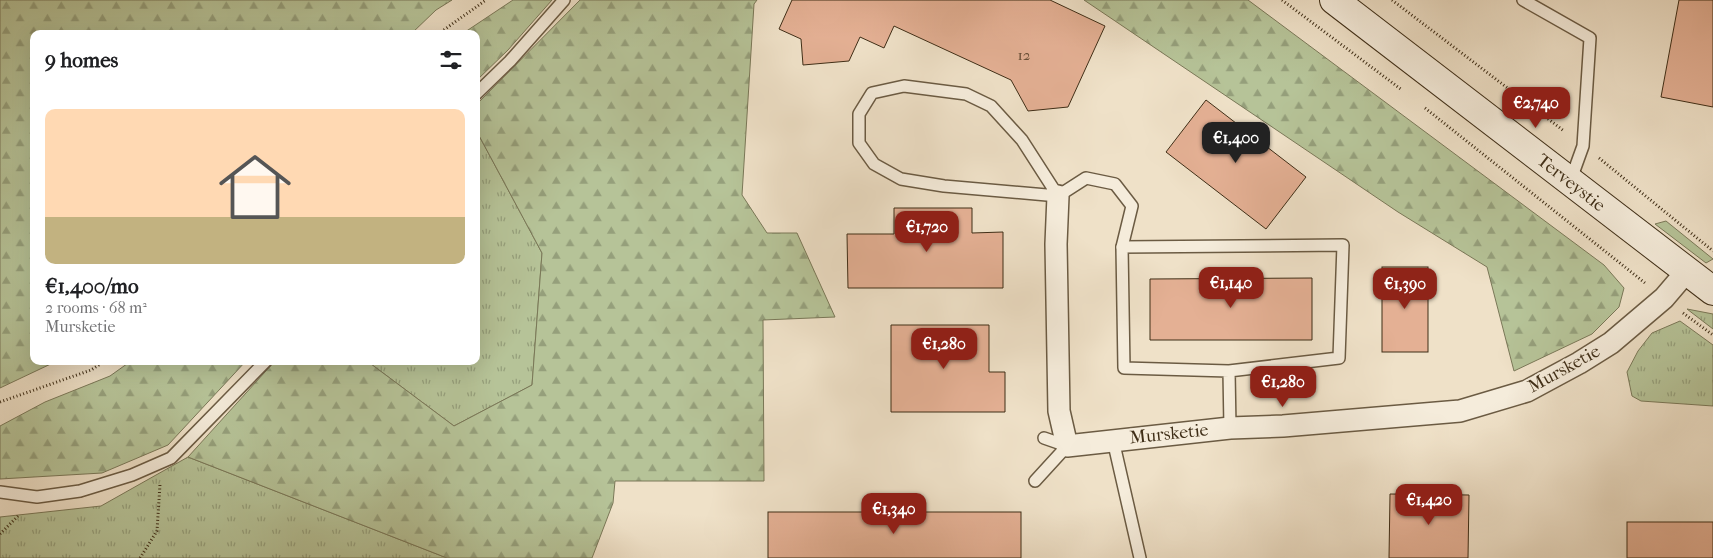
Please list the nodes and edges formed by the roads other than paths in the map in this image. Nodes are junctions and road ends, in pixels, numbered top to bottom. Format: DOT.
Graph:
graph roads {
  1 [pos="564,0"];
  2 [pos="1334,0"];
  3 [pos="1524,0"];
  4 [pos="480,90"];
  5 [pos="1570,182"];
  6 [pos="1058,196"];
  7 [pos="1122,247"];
  8 [pos="1687,272"];
  9 [pos="1713,291"];
  10 [pos="262,365"];
  11 [pos="1229,371"];
  12 [pos="1230,428"];
  13 [pos="1044,438"];
  14 [pos="1113,440"];
  15 [pos="1067,446"];
  16 [pos="1036,482"];
  17 [pos="0,492"];
  18 [pos="1140,558"];
  1 -- 4 [label="lane"];
  2 -- 5 [label="main road, Terveystie"];
  3 -- 5 [label="lane"];
  5 -- 8 [label="main road, Terveystie"];
  6 -- 6 [label="lane"];
  6 -- 7 [label="lane"];
  6 -- 15 [label="street"];
  7 -- 11 [label="lane"];
  7 -- 11 [label="lane"];
  8 -- 9 [label="main road, Terveystie"];
  8 -- 12 [label="street, Mursketie"];
  10 -- 17 [label="lane"];
  11 -- 12 [label="lane"];
  12 -- 14 [label="street, Mursketie"];
  13 -- 15 [label="lane"];
  14 -- 15 [label="street, Mursketie"];
  14 -- 18 [label="lane"];
  15 -- 16 [label="lane"];
}
